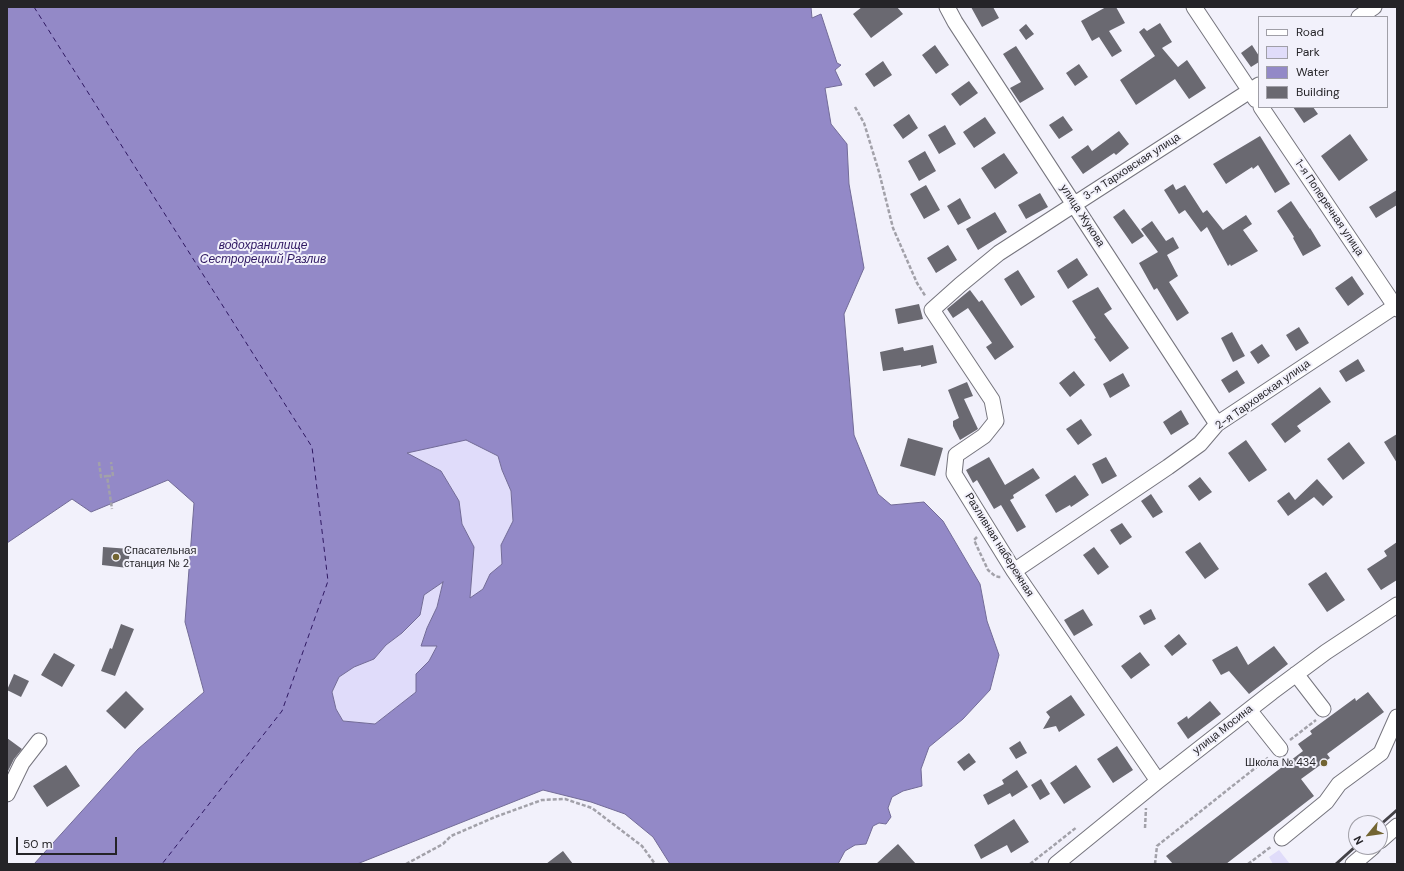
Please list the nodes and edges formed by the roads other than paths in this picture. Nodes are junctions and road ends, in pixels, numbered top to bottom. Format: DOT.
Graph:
graph roads {
  1 [pos="948,7"];
  2 [pos="1194,7"];
  3 [pos="1374,7"];
  4 [pos="1360,16"];
  5 [pos="1254,88"];
  6 [pos="1258,101"];
  7 [pos="1262,108"];
  8 [pos="1074,204"];
  9 [pos="1396,307"];
  10 [pos="932,310"];
  11 [pos="1217,424"];
  12 [pos="1014,571"];
  13 [pos="1397,605"];
  14 [pos="1296,674"];
  15 [pos="1249,710"];
  16 [pos="1321,713"];
  17 [pos="1397,717"];
  18 [pos="39,740"];
  19 [pos="1280,749"];
  20 [pos="1158,781"];
  21 [pos="7,794"];
  22 [pos="1397,826"];
  23 [pos="1388,834"];
  24 [pos="1282,838"];
  25 [pos="1364,855"];
  26 [pos="1056,864"];
  27 [pos="1353,864"];
  1 -- 8 [label="street, улица Жукова"];
  2 -- 5 [label="street"];
  3 -- 4 [label="street"];
  5 -- 6 [label="street"];
  5 -- 8 [label="street, 3-я Тарховская улица"];
  7 -- 9 [label="street, 1-я Поперечная улица"];
  8 -- 10 [label="street, 3-я Тарховская улица"];
  8 -- 11 [label="street, улица Жукова"];
  9 -- 11 [label="street, 2-я Тарховская улица"];
  10 -- 12 [label="street, Разливная набережная"];
  11 -- 12 [label="street, 2-я Тарховская улица"];
  12 -- 20 [label="street, Разливная набережная"];
  13 -- 14 [label="street, улица Мосина"];
  14 -- 15 [label="street, улица Мосина"];
  14 -- 16 [label="street"];
  15 -- 19 [label="street"];
  15 -- 20 [label="street, улица Мосина"];
  17 -- 24 [label="street"];
  18 -- 21 [label="street"];
  20 -- 26 [label="street, улица Мосина"];
  22 -- 23 [label="street"];
  25 -- 27 [label="street"];
}
